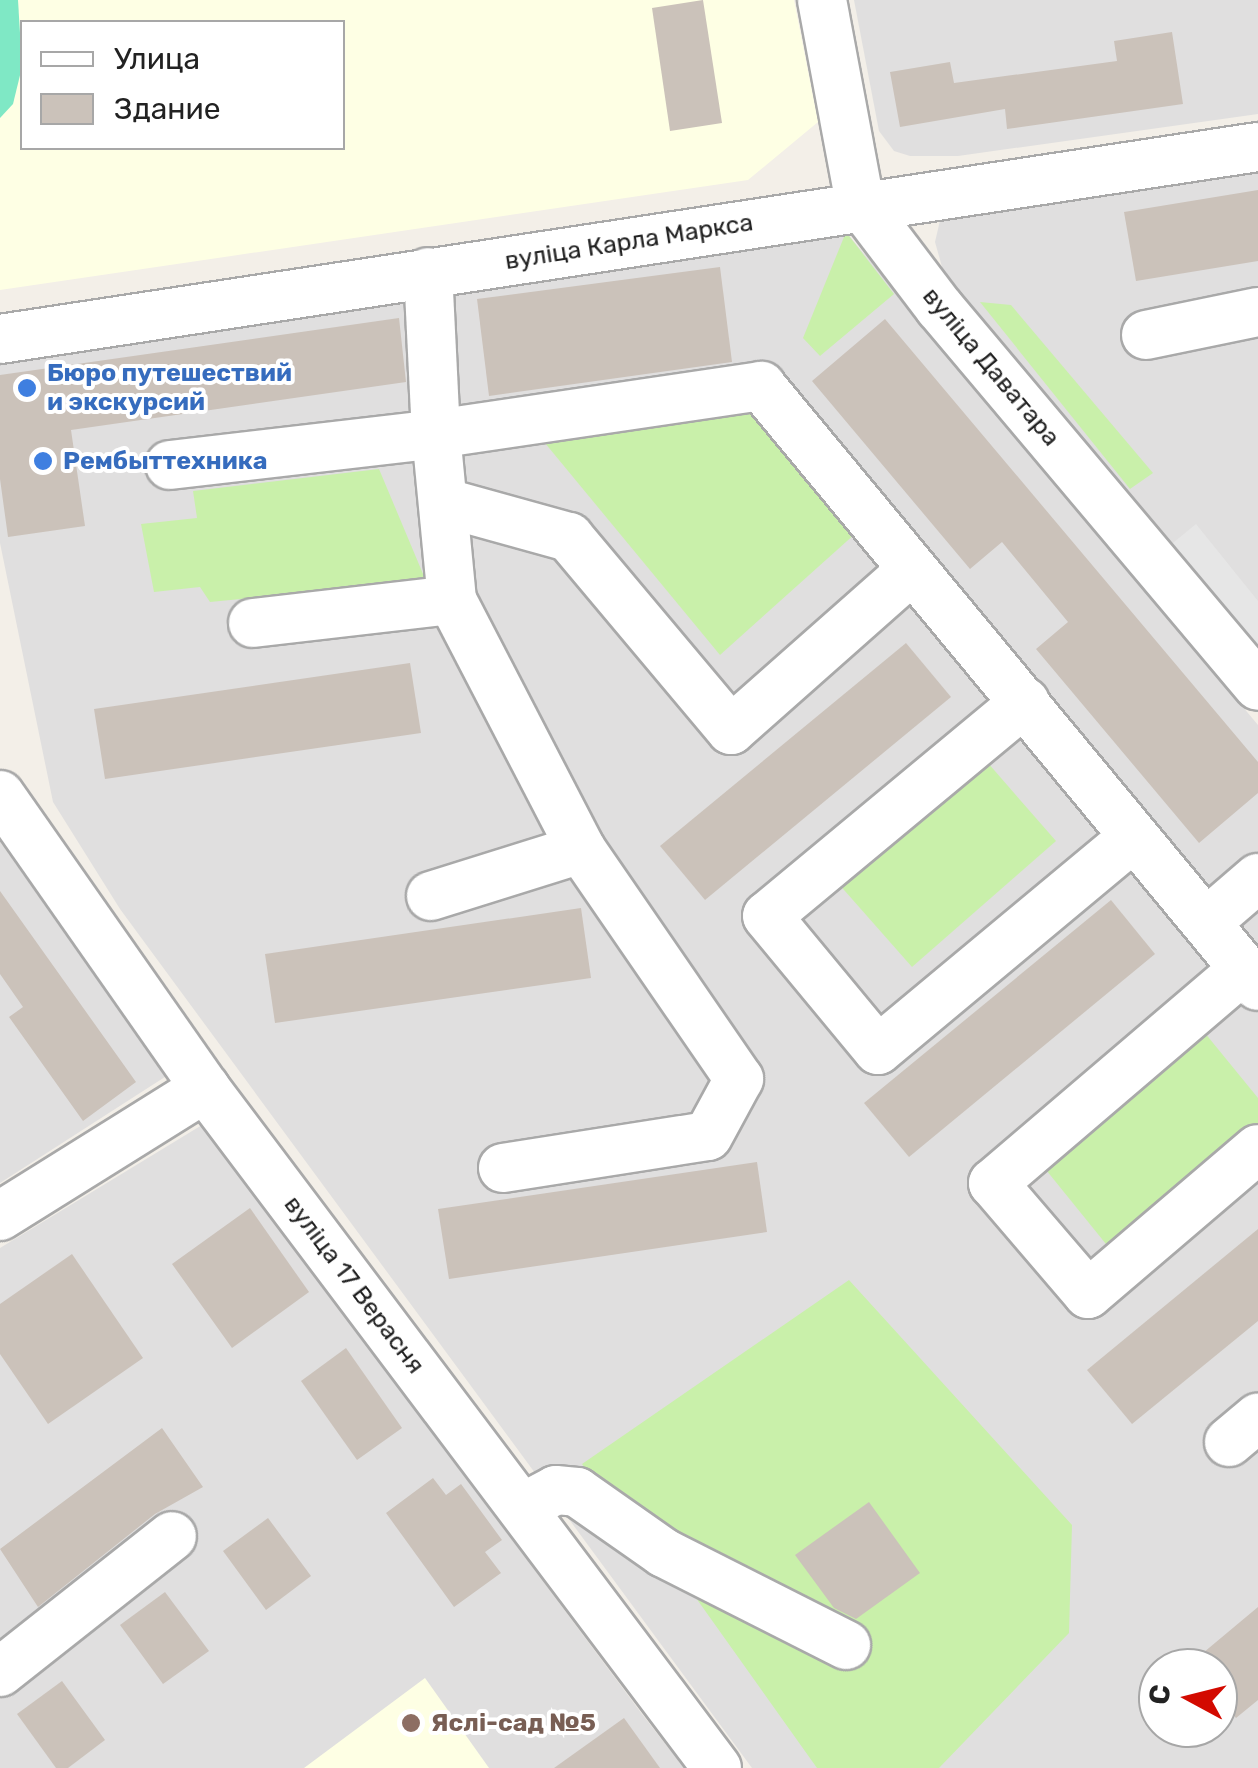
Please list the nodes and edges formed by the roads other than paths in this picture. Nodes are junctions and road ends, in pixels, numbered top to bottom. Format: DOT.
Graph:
graph roads {
  1 [pos="822,0"];
  2 [pos="1258,147"];
  3 [pos="860,203"];
  4 [pos="428,272"];
  5 [pos="1258,312"];
  6 [pos="1146,336"];
  7 [pos="0,339"];
  8 [pos="436,434"];
  9 [pos="170,465"];
  10 [pos="446,503"];
  11 [pos="912,570"];
  12 [pos="452,600"];
  13 [pos="254,623"];
  14 [pos="1258,686"];
  15 [pos="1025,702"];
  16 [pos="0,795"];
  17 [pos="1134,837"];
  18 [pos="581,849"];
  19 [pos="1258,878"];
  20 [pos="431,896"];
  21 [pos="1208,921"];
  22 [pos="1251,978"];
  23 [pos="205,1088"];
  24 [pos="1258,1149"];
  25 [pos="503,1168"];
  26 [pos="0,1216"];
  27 [pos="522,1508"];
  28 [pos="172,1536"];
  29 [pos="846,1645"];
  30 [pos="0,1672"];
  31 [pos="717,1768"];
  1 -- 3 [label="street, вуліца Даватара"];
  2 -- 3 [label="street, вуліца Карла Маркса"];
  3 -- 4 [label="street, вуліца Карла Маркса"];
  3 -- 14 [label="street, вуліца Даватара"];
  4 -- 7 [label="street, вуліца Карла Маркса"];
  4 -- 8 [label="street"];
  5 -- 6 [label="street"];
  8 -- 9 [label="street"];
  8 -- 10 [label="street"];
  8 -- 11 [label="street"];
  10 -- 11 [label="street"];
  10 -- 12 [label="street"];
  11 -- 15 [label="street"];
  12 -- 13 [label="street"];
  12 -- 18 [label="street"];
  15 -- 17 [label="street"];
  15 -- 17 [label="street"];
  16 -- 23 [label="street, вуліца 17 Верасня"];
  17 -- 21 [label="street"];
  18 -- 20 [label="street"];
  18 -- 25 [label="street"];
  19 -- 21 [label="street"];
  21 -- 22 [label="street"];
  22 -- 24 [label="street"];
  23 -- 26 [label="street"];
  23 -- 27 [label="street, вуліца 17 Верасня"];
  27 -- 29 [label="street"];
  27 -- 31 [label="street, вуліца 17 Верасня"];
  28 -- 30 [label="street"];
}
